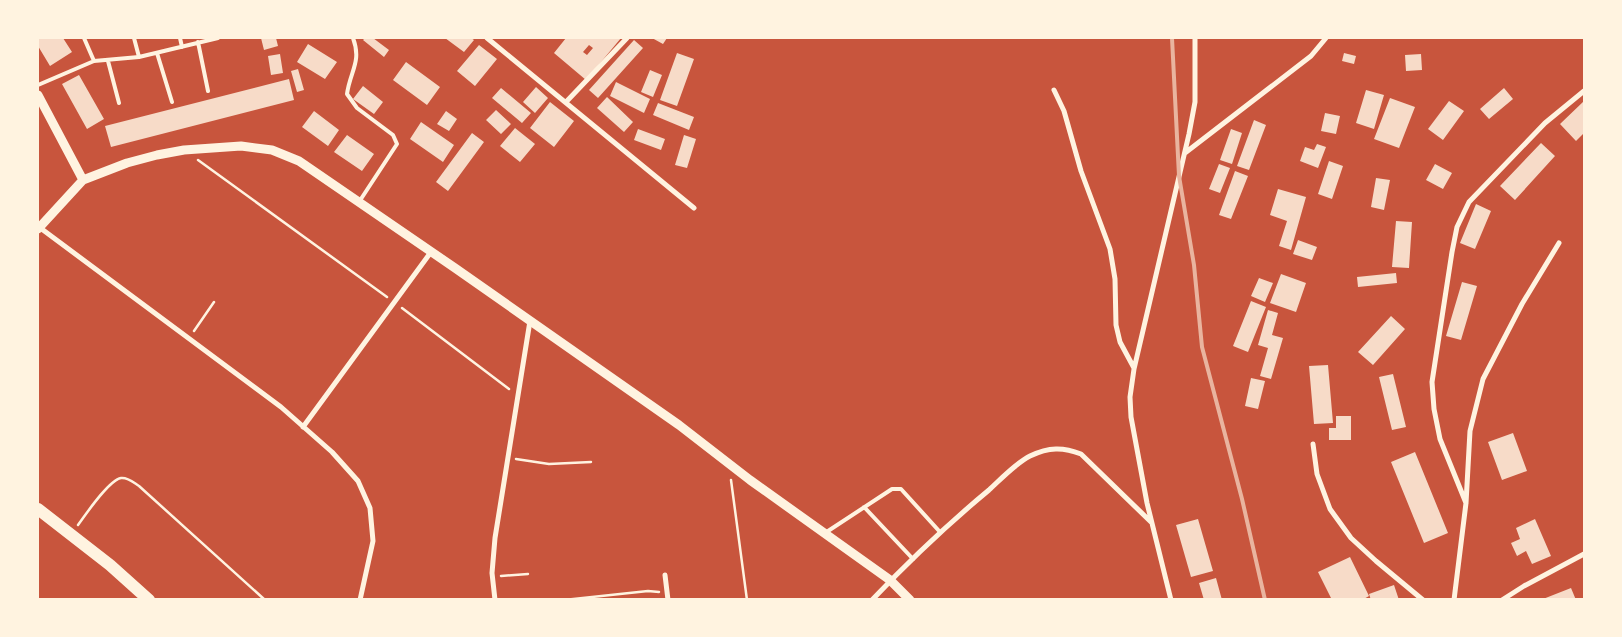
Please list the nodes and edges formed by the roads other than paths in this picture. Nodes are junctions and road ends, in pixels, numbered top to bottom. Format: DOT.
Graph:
graph roads {
  1 [pos="84,38"];
  2 [pos="134,38"];
  3 [pos="180,38"];
  4 [pos="217,38"];
  5 [pos="353,38"];
  6 [pos="487,38"];
  7 [pos="627,38"];
  8 [pos="1195,38"];
  9 [pos="1326,38"];
  10 [pos="198,42"];
  11 [pos="182,47"];
  12 [pos="157,53"];
  13 [pos="139,58"];
  14 [pos="94,61"];
  15 [pos="108,61"];
  16 [pos="38,85"];
  17 [pos="1054,90"];
  18 [pos="1584,90"];
  19 [pos="208,91"];
  20 [pos="38,95"];
  21 [pos="172,102"];
  22 [pos="566,102"];
  23 [pos="120,103"];
  24 [pos="1185,153"];
  25 [pos="83,180"];
  26 [pos="359,202"];
  27 [pos="694,208"];
  28 [pos="38,228"];
  29 [pos="1559,243"];
  30 [pos="431,252"];
  31 [pos="530,321"];
  32 [pos="1134,369"];
  33 [pos="303,427"];
  34 [pos="1314,444"];
  35 [pos="1466,503"];
  36 [pos="864,507"];
  37 [pos="38,510"];
  38 [pos="1152,522"];
  39 [pos="940,532"];
  40 [pos="825,533"];
  41 [pos="1584,554"];
  42 [pos="913,559"];
  43 [pos="665,575"];
  44 [pos="890,580"];
  45 [pos="149,600"];
  46 [pos="360,600"];
  47 [pos="495,600"];
  48 [pos="668,600"];
  49 [pos="872,600"];
  50 [pos="910,600"];
  51 [pos="1171,600"];
  52 [pos="1422,600"];
  53 [pos="1454,600"];
  54 [pos="1502,600"];
  1 -- 14 [label="lane"];
  2 -- 13 [label="lane"];
  3 -- 11 [label="lane"];
  4 -- 10 [label="lane"];
  5 -- 26 [label="lane"];
  6 -- 22 [label="street"];
  7 -- 22 [label="street"];
  8 -- 24 [label="street"];
  9 -- 24 [label="street"];
  10 -- 11 [label="lane"];
  10 -- 19 [label="lane"];
  11 -- 12 [label="lane"];
  12 -- 13 [label="lane"];
  12 -- 21 [label="lane"];
  13 -- 15 [label="lane"];
  14 -- 15 [label="lane"];
  14 -- 16 [label="lane"];
  15 -- 23 [label="lane"];
  17 -- 32 [label="street"];
  18 -- 35 [label="street"];
  20 -- 25 [label="street"];
  22 -- 27 [label="street"];
  24 -- 32 [label="street"];
  25 -- 26 [label="street"];
  25 -- 28 [label="street"];
  26 -- 30 [label="street"];
  28 -- 33 [label="street"];
  29 -- 35 [label="street"];
  30 -- 31 [label="street"];
  30 -- 33 [label="street"];
  31 -- 40 [label="street"];
  31 -- 47 [label="street"];
  32 -- 38 [label="street"];
  33 -- 46 [label="street"];
  34 -- 52 [label="street"];
  35 -- 53 [label="street"];
  36 -- 39 [label="lane"];
  36 -- 40 [label="lane"];
  36 -- 42 [label="lane"];
  37 -- 45 [label="main road"];
  38 -- 39 [label="street"];
  38 -- 51 [label="street"];
  39 -- 42 [label="street"];
  40 -- 44 [label="street"];
  41 -- 54 [label="street"];
  42 -- 44 [label="street"];
  43 -- 48 [label="street"];
  44 -- 49 [label="street"];
  44 -- 50 [label="street"];
}
